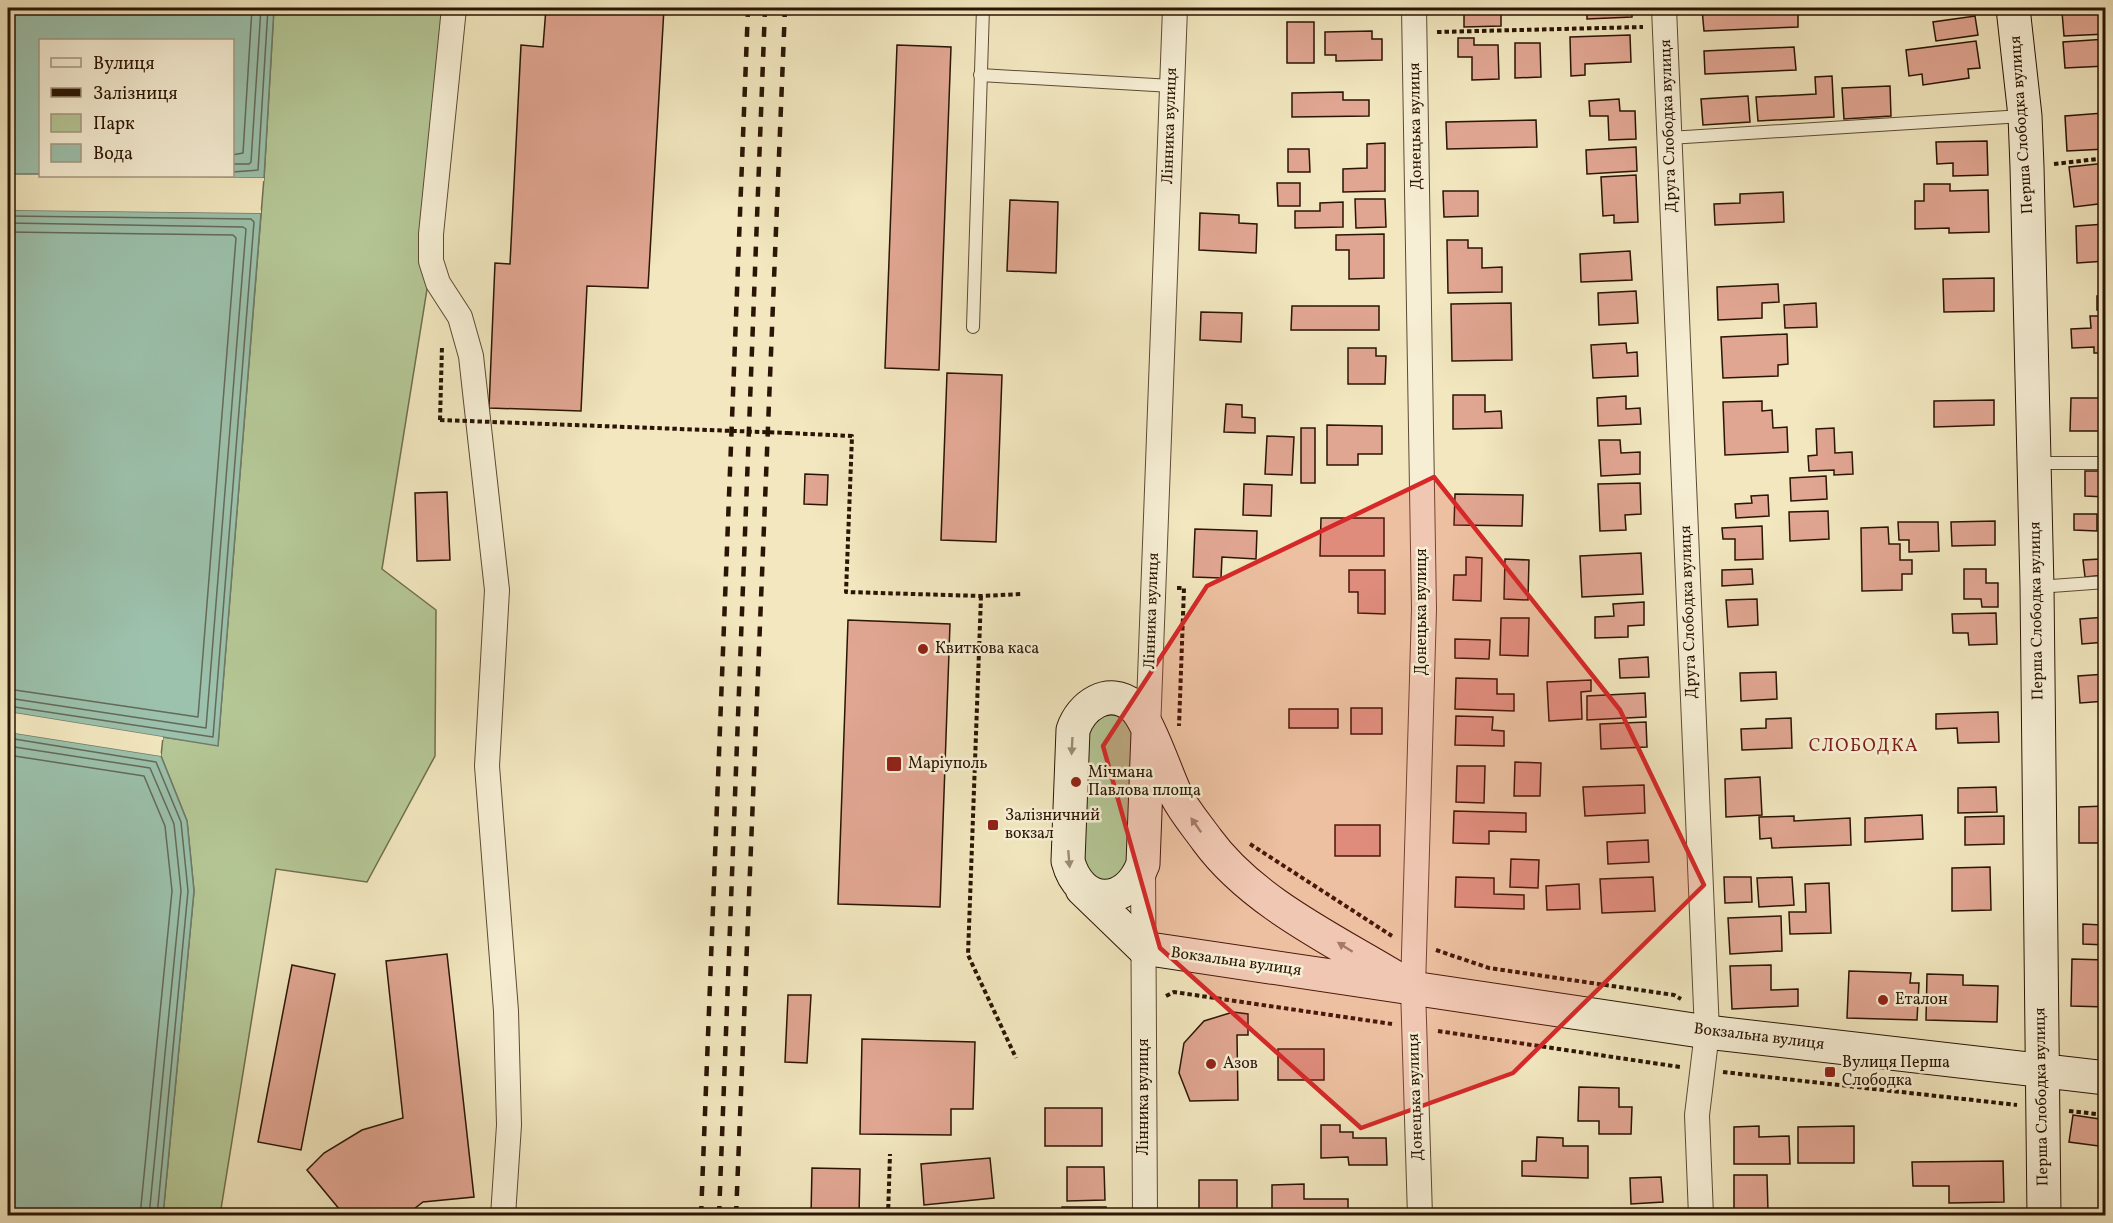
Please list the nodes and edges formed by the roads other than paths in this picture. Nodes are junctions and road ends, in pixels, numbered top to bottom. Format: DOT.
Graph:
graph roads {
  1 [pos="454,8"];
  2 [pos="983,8"];
  3 [pos="1175,8"];
  4 [pos="1414,8"];
  5 [pos="2013,8"];
  6 [pos="1664,17"];
  7 [pos="980,75"];
  8 [pos="1172,86"];
  9 [pos="2025,116"];
  10 [pos="1669,138"];
  11 [pos="973,327"];
  12 [pos="2034,463"];
  13 [pos="2106,463"];
  14 [pos="2106,582"];
  15 [pos="2037,587"];
  16 [pos="1116,699"];
  17 [pos="1149,700"];
  18 [pos="1163,735"];
  19 [pos="1143,864"];
  20 [pos="1082,889"];
  21 [pos="1143,948"];
  22 [pos="1413,988"];
  23 [pos="1707,1032"];
  24 [pos="2042,1069"];
  25 [pos="2106,1078"];
  26 [pos="503,1215"];
  27 [pos="1145,1215"];
  28 [pos="1420,1215"];
  29 [pos="1701,1215"];
  30 [pos="2044,1215"];
  1 -- 26 [label="street"];
  2 -- 7 [label="lane"];
  3 -- 8 [label="street, Лінника вулиця"];
  4 -- 22 [label="street, Донецька вулиця"];
  5 -- 9 [label="street, Перша Слободка вулиця"];
  6 -- 10 [label="street, Друга Слободка вулиця"];
  7 -- 8 [label="lane"];
  7 -- 11 [label="lane"];
  8 -- 17 [label="street, Лінника вулиця"];
  9 -- 10 [label="lane"];
  9 -- 12 [label="street, Перша Слободка вулиця"];
  10 -- 23 [label="street, Друга Слободка вулиця"];
  12 -- 13 [label="lane"];
  12 -- 15 [label="street, Перша Слободка вулиця"];
  14 -- 15 [label="lane"];
  15 -- 24 [label="street, Перша Слободка вулиця"];
  16 -- 17 [label="street"];
  16 -- 18 [label="street, Вокзальна вулиця"];
  16 -- 20 [label="street, one-way"];
  17 -- 18 [label="street, Лінника вулиця"];
  18 -- 19 [label="street, Лінника вулиця"];
  22 -- 18 [label="street, Вокзальна вулиця, one-way"];
  19 -- 20 [label="street"];
  19 -- 21 [label="street, Лінника вулиця"];
  20 -- 21 [label="street"];
  21 -- 22 [label="street, Вокзальна вулиця"];
  21 -- 27 [label="street, Лінника вулиця"];
  22 -- 23 [label="street, Вокзальна вулиця"];
  22 -- 28 [label="street, Донецька вулиця"];
  23 -- 24 [label="street, Вокзальна вулиця"];
  23 -- 29 [label="street, Друга Слободка вулиця"];
  24 -- 25 [label="street, Вокзальна вулиця"];
  24 -- 30 [label="street, Перша Слободка вулиця"];
}
